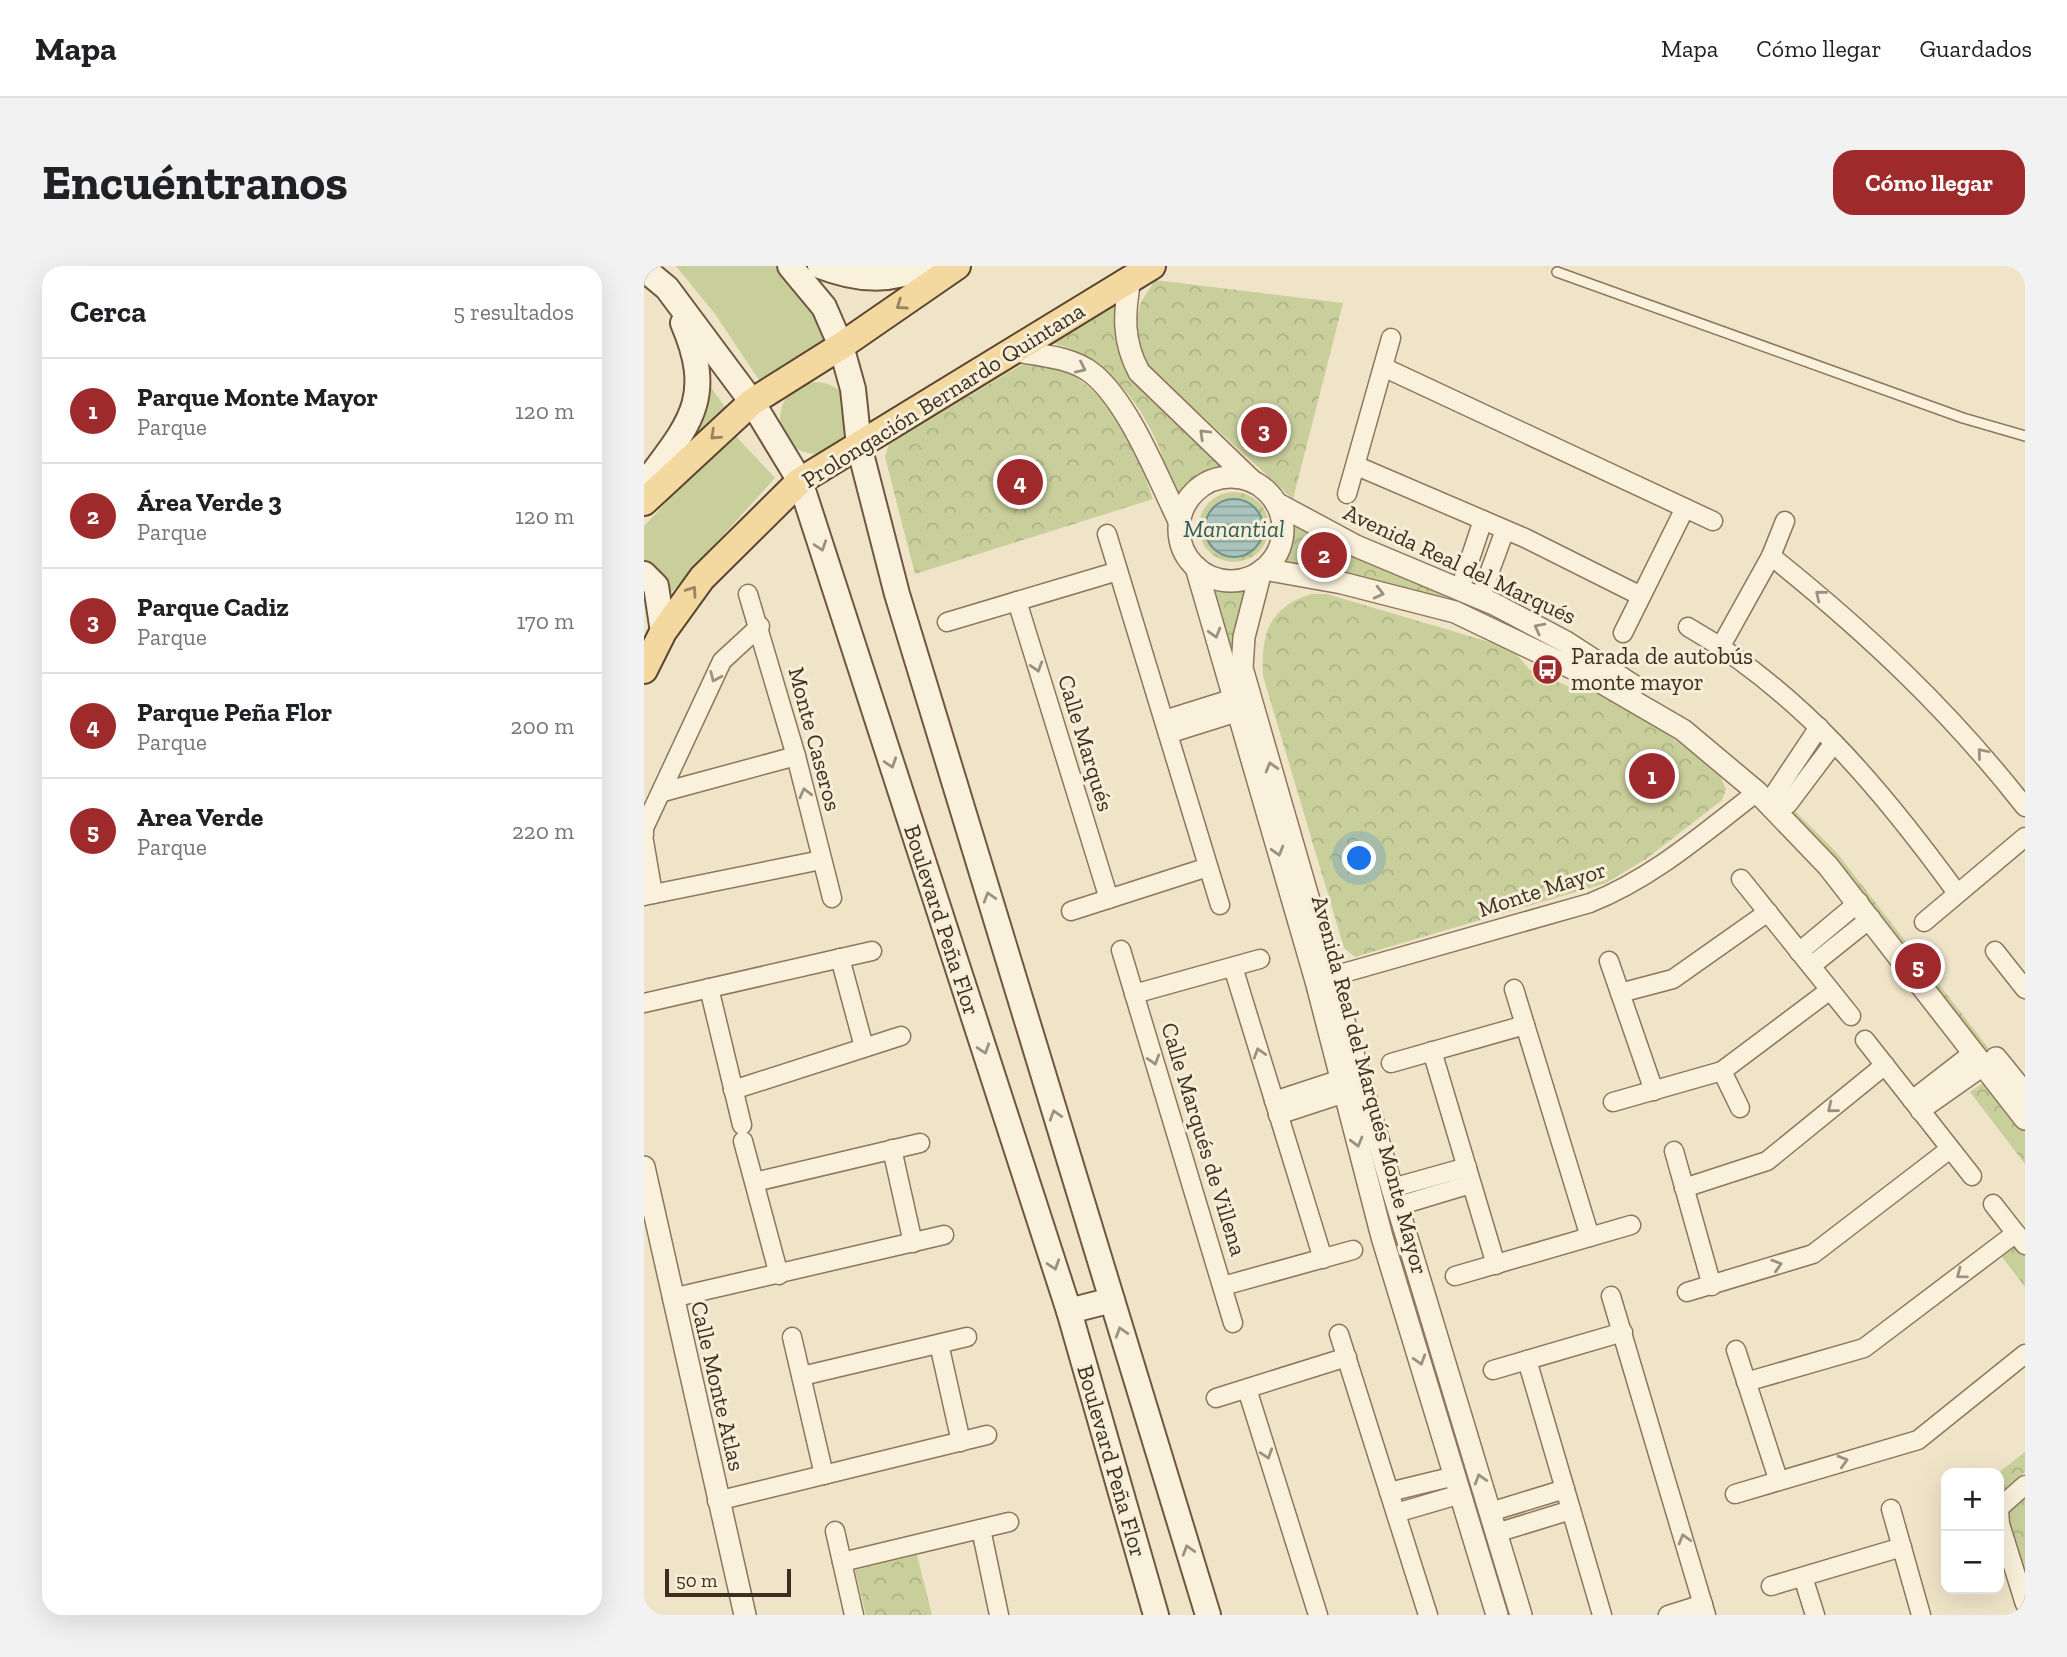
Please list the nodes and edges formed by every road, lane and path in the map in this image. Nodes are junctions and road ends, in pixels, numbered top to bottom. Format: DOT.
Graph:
graph roads {
  1 [pos="790,266"];
  2 [pos="820,266"];
  3 [pos="926,266"];
  4 [pos="957,266"];
  5 [pos="644,269"];
  6 [pos="1557,272"];
  7 [pos="1141,273"];
  8 [pos="667,288"];
  9 [pos="1391,338"];
  10 [pos="841,346"];
  11 [pos="1015,351"];
  12 [pos="1383,367"];
  13 [pos="752,402"];
  14 [pos="2025,436"];
  15 [pos="859,446"];
  16 [pos="1357,466"];
  17 [pos="800,481"];
  18 [pos="1253,482"];
  19 [pos="644,485"];
  20 [pos="1347,494"];
  21 [pos="644,502"];
  22 [pos="1276,503"];
  23 [pos="1685,508"];
  24 [pos="1483,520"];
  25 [pos="1713,521"];
  26 [pos="1785,521"];
  27 [pos="1180,523"];
  28 [pos="1505,530"];
  29 [pos="1107,534"];
  30 [pos="1772,556"];
  31 [pos="1196,567"];
  32 [pos="1263,570"];
  33 [pos="1118,571"];
  34 [pos="644,574"];
  35 [pos="1460,589"];
  36 [pos="748,594"];
  37 [pos="1641,596"];
  38 [pos="1480,598"];
  39 [pos="1017,601"];
  40 [pos="947,622"];
  41 [pos="760,626"];
  42 [pos="1688,627"];
  43 [pos="663,632"];
  44 [pos="1623,633"];
  45 [pos="1721,646"];
  46 [pos="644,670"];
  47 [pos="1236,705"];
  48 [pos="1166,727"];
  49 [pos="1819,727"];
  50 [pos="1834,743"];
  51 [pos="796,756"];
  52 [pos="663,792"];
  53 [pos="1773,796"];
  54 [pos="2025,807"];
  55 [pos="644,835"];
  56 [pos="2025,837"];
  57 [pos="644,841"];
  58 [pos="821,860"];
  59 [pos="1208,867"];
  60 [pos="1741,879"];
  61 [pos="1957,893"];
  62 [pos="649,895"];
  63 [pos="832,898"];
  64 [pos="1109,899"];
  65 [pos="1220,905"];
  66 [pos="1865,910"];
  67 [pos="1071,911"];
  68 [pos="1768,912"];
  69 [pos="1924,922"];
  70 [pos="1121,950"];
  71 [pos="872,951"];
  72 [pos="1995,951"];
  73 [pos="1799,952"];
  74 [pos="840,958"];
  75 [pos="1260,958"];
  76 [pos="1609,961"];
  77 [pos="1233,967"];
  78 [pos="1811,967"];
  79 [pos="1323,979"];
  80 [pos="2022,979"];
  81 [pos="709,988"];
  82 [pos="1514,989"];
  83 [pos="1830,990"];
  84 [pos="1620,993"];
  85 [pos="1134,995"];
  86 [pos="644,1003"];
  87 [pos="1851,1016"];
  88 [pos="1525,1025"];
  89 [pos="901,1036"];
  90 [pos="1865,1040"];
  91 [pos="864,1047"];
  92 [pos="1432,1051"];
  93 [pos="1979,1059"];
  94 [pos="1391,1063"];
  95 [pos="1885,1065"];
  96 [pos="1722,1071"];
  97 [pos="1343,1086"];
  98 [pos="733,1090"];
  99 [pos="1654,1091"];
  100 [pos="2025,1094"];
  101 [pos="1613,1102"];
  102 [pos="1916,1106"];
  103 [pos="1276,1108"];
  104 [pos="1740,1108"];
  105 [pos="2025,1119"];
  106 [pos="920,1143"];
  107 [pos="892,1149"];
  108 [pos="1950,1149"];
  109 [pos="1674,1151"];
  110 [pos="644,1167"];
  111 [pos="1469,1176"];
  112 [pos="1972,1176"];
  113 [pos="755,1182"];
  114 [pos="1684,1188"];
  115 [pos="1395,1197"];
  116 [pos="1993,1204"];
  117 [pos="649,1210"];
  118 [pos="1631,1225"];
  119 [pos="944,1235"];
  120 [pos="1590,1237"];
  121 [pos="2020,1239"];
  122 [pos="913,1243"];
  123 [pos="1353,1250"];
  124 [pos="1323,1259"];
  125 [pos="1496,1265"];
  126 [pos="779,1275"];
  127 [pos="1455,1276"];
  128 [pos="1223,1286"];
  129 [pos="1712,1286"];
  130 [pos="1687,1292"];
  131 [pos="1611,1296"];
  132 [pos="672,1298"];
  133 [pos="1112,1300"];
  134 [pos="1069,1311"];
  135 [pos="1233,1323"];
  136 [pos="1623,1332"];
  137 [pos="1339,1334"];
  138 [pos="792,1337"];
  139 [pos="967,1337"];
  140 [pos="939,1343"];
  141 [pos="1736,1350"];
  142 [pos="2025,1354"];
  143 [pos="1347,1357"];
  144 [pos="1527,1360"];
  145 [pos="1493,1370"];
  146 [pos="802,1376"];
  147 [pos="1746,1382"];
  148 [pos="1247,1389"];
  149 [pos="1216,1398"];
  150 [pos="988,1435"];
  151 [pos="961,1442"];
  152 [pos="824,1475"];
  153 [pos="1778,1479"];
  154 [pos="1458,1485"];
  155 [pos="2025,1485"];
  156 [pos="1565,1489"];
  157 [pos="1389,1492"];
  158 [pos="1735,1493"];
  159 [pos="717,1500"];
  160 [pos="2004,1504"];
  161 [pos="1891,1509"];
  162 [pos="1571,1510"];
  163 [pos="1490,1512"];
  164 [pos="1396,1513"];
  165 [pos="1009,1522"];
  166 [pos="2004,1527"];
  167 [pos="981,1529"];
  168 [pos="835,1531"];
  169 [pos="1496,1533"];
  170 [pos="1902,1547"];
  171 [pos="842,1562"];
  172 [pos="1803,1577"];
  173 [pos="1771,1586"];
  174 [pos="2025,1604"];
  175 [pos="1704,1610"];
  176 [pos="745,1615"];
  177 [pos="855,1615"];
  178 [pos="999,1615"];
  179 [pos="1156,1615"];
  180 [pos="1208,1615"];
  181 [pos="1318,1615"];
  182 [pos="1428,1615"];
  183 [pos="1497,1615"];
  184 [pos="1521,1615"];
  185 [pos="1602,1615"];
  186 [pos="1668,1615"];
  187 [pos="1815,1615"];
  188 [pos="1921,1615"];
  1 -- 10 [label="main road, Boulevard Peña Flor"];
  2 -- 3 [label="main road"];
  4 -- 10 [label="main road, one-way"];
  5 -- 8 [label="main road, Boulevard Peña Flor"];
  6 -- 14 [label="lane"];
  7 -- 11 [label="main road, Prolongación Bernardo Quintana"];
  18 -- 7 [label="street, one-way"];
  8 -- 13 [label="main road, Boulevard Peña Flor"];
  8 -- 19 [label="main road"];
  9 -- 12 [label="street"];
  10 -- 13 [label="main road"];
  10 -- 15 [label="main road, Boulevard Peña Flor"];
  11 -- 15 [label="main road, Prolongación Bernardo Quintana"];
  11 -- 27 [label="street, one-way"];
  12 -- 16 [label="street"];
  12 -- 23 [label="street"];
  13 -- 17 [label="main road, Boulevard Peña Flor"];
  13 -- 21 [label="main road, one-way"];
  15 -- 17 [label="main road, Prolongación Bernardo Quintana"];
  133 -- 15 [label="main road, Boulevard Peña Flor, one-way"];
  16 -- 20 [label="street"];
  16 -- 24 [label="street"];
  43 -- 17 [label="main road, Prolongación Bernardo Quintana, one-way"];
  17 -- 134 [label="main road, Boulevard Peña Flor, one-way"];
  18 -- 22 [label="street"];
  18 -- 27 [label="street"];
  22 -- 32 [label="street"];
  22 -- 35 [label="street, Avenida Real del Marqués"];
  23 -- 25 [label="street"];
  23 -- 37 [label="street"];
  24 -- 28 [label="street"];
  24 -- 35 [label="street"];
  26 -- 30 [label="street"];
  27 -- 31 [label="street"];
  28 -- 37 [label="street"];
  28 -- 38 [label="street"];
  29 -- 33 [label="street"];
  30 -- 45 [label="street"];
  54 -- 30 [label="street, one-way"];
  31 -- 32 [label="street"];
  31 -- 47 [label="street, Avenida Real del Marqués Monte Mayor, one-way"];
  32 -- 53 [label="street, Avenida Real del Marqués, one-way"];
  79 -- 32 [label="street, Avenida Real del Marqués Monte Mayor, one-way"];
  33 -- 39 [label="street"];
  33 -- 48 [label="street"];
  34 -- 43 [label="main road"];
  35 -- 38 [label="street, Avenida Real del Marqués"];
  36 -- 41 [label="street, Monte Caseros"];
  37 -- 44 [label="street"];
  53 -- 38 [label="street, Avenida Real del Marqués, one-way"];
  39 -- 40 [label="street"];
  39 -- 64 [label="street, Calle Marqués, one-way"];
  41 -- 51 [label="street, Monte Caseros"];
  41 -- 52 [label="street, one-way"];
  42 -- 45 [label="street"];
  43 -- 46 [label="main road, Prolongación Bernardo Quintana"];
  45 -- 49 [label="street"];
  47 -- 48 [label="street"];
  47 -- 79 [label="street, Avenida Real del Marqués Monte Mayor, one-way"];
  48 -- 59 [label="street"];
  49 -- 50 [label="street"];
  49 -- 53 [label="street"];
  50 -- 53 [label="street"];
  50 -- 61 [label="street"];
  51 -- 52 [label="street"];
  58 -- 51 [label="street, Monte Caseros, one-way"];
  52 -- 55 [label="street"];
  53 -- 66 [label="street, Avenida Real del Marqués"];
  53 -- 79 [label="street, Monte Mayor"];
  53 -- 100 [label="street, Avenida Real del Marqués"];
  56 -- 61 [label="street"];
  57 -- 62 [label="street"];
  58 -- 62 [label="street"];
  58 -- 63 [label="street, Monte Caseros"];
  59 -- 64 [label="street"];
  59 -- 65 [label="street"];
  60 -- 68 [label="street"];
  61 -- 69 [label="street"];
  64 -- 67 [label="street"];
  66 -- 73 [label="street"];
  66 -- 78 [label="street"];
  66 -- 93 [label="street, Avenida Real del Marqués"];
  68 -- 73 [label="street"];
  68 -- 84 [label="street"];
  70 -- 85 [label="street, Calle Marqués de Villena"];
  71 -- 74 [label="street"];
  72 -- 80 [label="street"];
  73 -- 78 [label="street"];
  74 -- 81 [label="street"];
  74 -- 91 [label="street"];
  75 -- 77 [label="street"];
  76 -- 84 [label="street"];
  77 -- 85 [label="street"];
  103 -- 77 [label="street, one-way"];
  78 -- 83 [label="street"];
  79 -- 97 [label="street, Avenida Real del Marqués Monte Mayor"];
  79 -- 115 [label="street, Avenida Real del Marqués Monte Mayor"];
  81 -- 86 [label="street"];
  81 -- 98 [label="street"];
  82 -- 88 [label="street"];
  83 -- 87 [label="street"];
  83 -- 96 [label="street"];
  84 -- 99 [label="street"];
  85 -- 128 [label="street, Calle Marqués de Villena, one-way"];
  88 -- 92 [label="street"];
  88 -- 120 [label="street"];
  89 -- 91 [label="street"];
  90 -- 95 [label="street"];
  91 -- 98 [label="street"];
  92 -- 94 [label="street"];
  92 -- 111 [label="street"];
  93 -- 102 [label="street"];
  93 -- 105 [label="street, Avenida Real del Marqués"];
  95 -- 102 [label="street"];
  95 -- 114 [label="street, one-way"];
  96 -- 99 [label="street"];
  96 -- 104 [label="street"];
  97 -- 103 [label="street"];
  97 -- 154 [label="street, Avenida Real del Marqués Monte Mayor, one-way"];
  98 -- 113 [label="street"];
  99 -- 101 [label="street"];
  102 -- 108 [label="street"];
  103 -- 124 [label="street"];
  106 -- 107 [label="street"];
  107 -- 113 [label="street"];
  107 -- 122 [label="street"];
  108 -- 112 [label="street"];
  129 -- 108 [label="street, one-way"];
  109 -- 114 [label="street"];
  110 -- 117 [label="street, Calle Monte Atlas"];
  111 -- 115 [label="street"];
  111 -- 125 [label="street"];
  113 -- 126 [label="street"];
  114 -- 129 [label="street"];
  163 -- 115 [label="street, Avenida Real del Marqués Monte Mayor, one-way"];
  116 -- 121 [label="street"];
  117 -- 132 [label="street, Calle Monte Atlas"];
  118 -- 120 [label="street"];
  119 -- 122 [label="street"];
  120 -- 125 [label="street"];
  121 -- 147 [label="street, one-way"];
  122 -- 126 [label="street"];
  123 -- 124 [label="street, Calle Marqués de Villena"];
  124 -- 128 [label="street, Calle Marqués de Villena"];
  125 -- 127 [label="street"];
  126 -- 132 [label="street"];
  128 -- 135 [label="street"];
  129 -- 130 [label="street"];
  131 -- 136 [label="street"];
  132 -- 159 [label="street, Calle Monte Atlas"];
  133 -- 134 [label="main road"];
  180 -- 133 [label="main road, Boulevard Peña Flor, one-way"];
  134 -- 179 [label="main road, Boulevard Peña Flor"];
  136 -- 144 [label="street"];
  175 -- 136 [label="street, one-way"];
  137 -- 143 [label="street"];
  138 -- 146 [label="street"];
  139 -- 140 [label="street"];
  140 -- 146 [label="street"];
  140 -- 151 [label="street"];
  141 -- 147 [label="street"];
  153 -- 142 [label="street, one-way"];
  143 -- 148 [label="street"];
  143 -- 157 [label="street"];
  144 -- 145 [label="street"];
  144 -- 156 [label="street"];
  146 -- 152 [label="street"];
  147 -- 153 [label="street"];
  148 -- 149 [label="street"];
  148 -- 181 [label="street, one-way"];
  150 -- 151 [label="street"];
  151 -- 152 [label="street"];
  152 -- 159 [label="street"];
  153 -- 158 [label="street"];
  154 -- 157 [label="street"];
  154 -- 164 [label="street"];
  154 -- 183 [label="street, Avenida Real del Marqués Monte Mayor"];
  155 -- 160 [label="street"];
  156 -- 162 [label="street"];
  156 -- 163 [label="street"];
  157 -- 164 [label="street"];
  159 -- 176 [label="street, Calle Monte Atlas"];
  161 -- 170 [label="street"];
  162 -- 169 [label="street"];
  162 -- 185 [label="street"];
  163 -- 169 [label="street, Avenida Real del Marqués Monte Mayor"];
  164 -- 182 [label="street"];
  165 -- 167 [label="street"];
  166 -- 174 [label="street"];
  167 -- 171 [label="street"];
  167 -- 178 [label="street"];
  168 -- 171 [label="street"];
  169 -- 184 [label="street, Avenida Real del Marqués Monte Mayor"];
  170 -- 172 [label="street"];
  170 -- 188 [label="street"];
  171 -- 177 [label="street"];
  172 -- 173 [label="street"];
  172 -- 187 [label="street"];
  175 -- 186 [label="street"];
}
